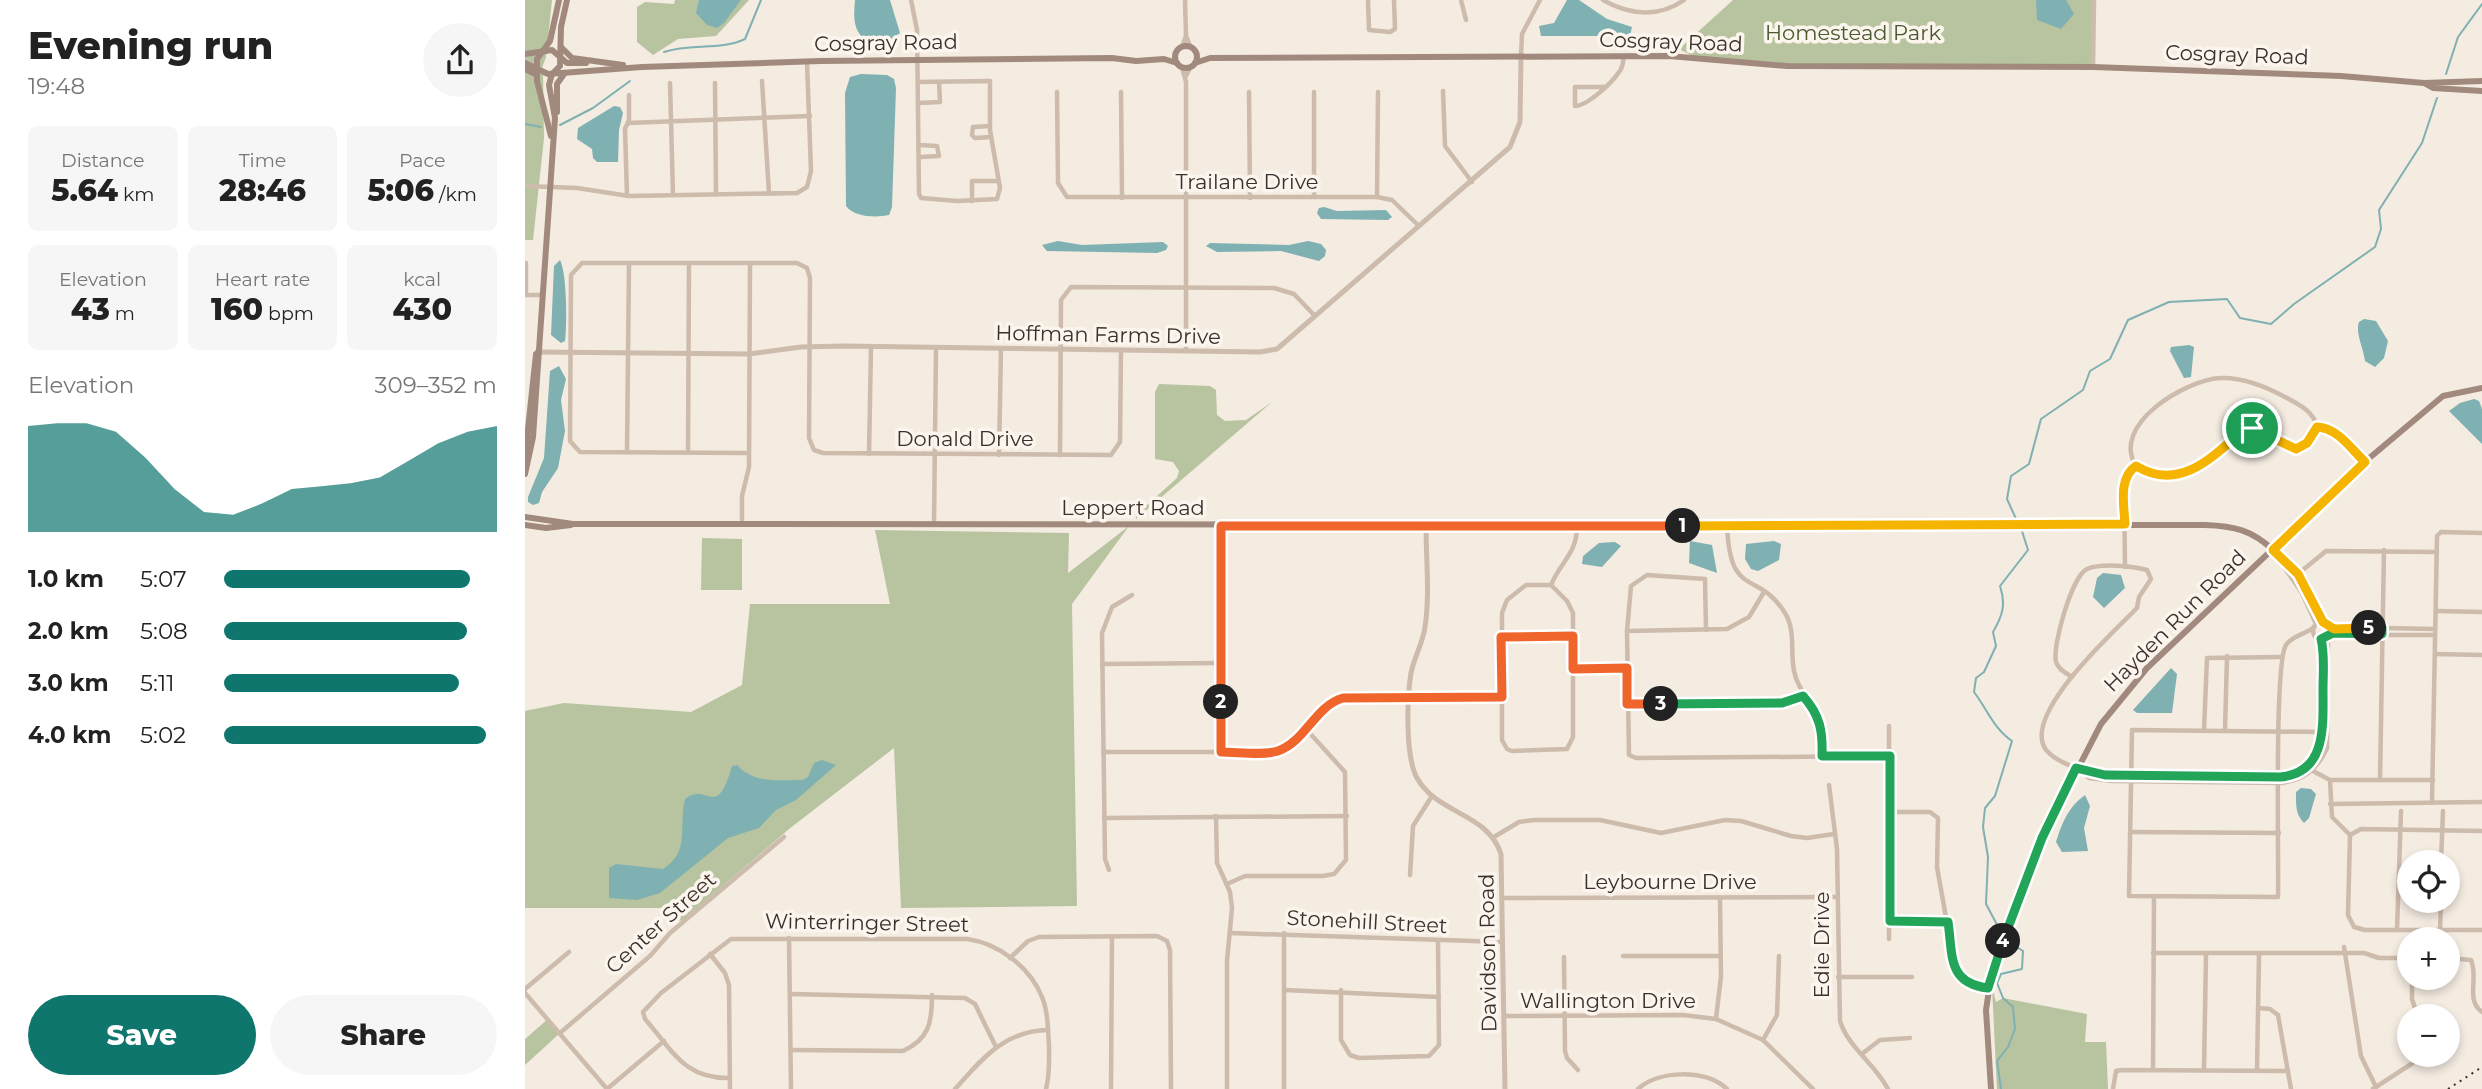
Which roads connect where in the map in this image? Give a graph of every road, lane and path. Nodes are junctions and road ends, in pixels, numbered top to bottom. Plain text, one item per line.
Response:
1 (559, 0) edge
2 (567, 0) edge
3 (911, 0) edge
4 (1185, 0) edge
5 (1368, 0) edge
6 (1394, 0) edge
7 (1461, 0) edge
8 (1540, 0) edge
9 (1603, 0) edge
10 (1684, 0) edge
11 (2094, 0) edge
12 (1611, 2) edge
13 (1466, 20) dead end
14 (1186, 36) junction
15 (560, 42) junction
16 (1179, 49) junction
17 (544, 50) junction
18 (1193, 50) junction
19 (525, 54) edge
20 (1624, 55) junction
21 (1521, 56) junction
22 (560, 58) junction
23 (1210, 58) junction
24 (917, 59) junction
25 (1131, 59) junction
26 (807, 62) junction
27 (525, 63) edge
28 (594, 63) junction
29 (1193, 64) junction
30 (1179, 65) junction
31 (642, 67) junction
32 (2093, 67) junction
33 (525, 69) edge
34 (537, 71) junction
35 (552, 74) junction
36 (564, 74) junction
37 (1185, 76) junction
38 (762, 80) dead end
39 (2482, 81) edge
40 (918, 82) junction
41 (939, 82) junction
42 (670, 83) dead end
43 (715, 83) dead end
44 (2424, 83) junction
45 (1604, 87) junction
46 (1443, 91) dead end
47 (2482, 91) edge
48 (1057, 92) dead end
49 (1121, 92) dead end
50 (1249, 92) dead end
51 (1314, 92) dead end
52 (1378, 92) dead end
53 (629, 95) dead end
54 (919, 103) junction
55 (810, 116) junction
56 (555, 118) junction
57 (764, 119) junction
58 (715, 121) junction
59 (671, 122) junction
60 (628, 123) junction
61 (991, 126) junction
62 (992, 137) junction
63 (919, 145) junction
64 (552, 148) junction
65 (919, 157) junction
66 (998, 181) junction
67 (1472, 183) junction
68 (525, 186) edge
69 (549, 187) junction
70 (769, 193) junction
71 (716, 194) junction
72 (673, 195) junction
73 (627, 196) junction
74 (1314, 197) junction
75 (1377, 197) junction
76 (1122, 198) junction
77 (1186, 198) junction
78 (1250, 198) junction
79 (972, 201) junction
80 (1420, 228) junction
81 (526, 263) edge
82 (629, 263) junction
83 (689, 263) junction
84 (750, 264) junction
85 (1186, 287) junction
86 (526, 295) edge
87 (542, 295) junction
88 (1316, 317) junction
89 (810, 347) junction
90 (871, 347) junction
91 (936, 349) junction
92 (1000, 349) junction
93 (1061, 349) junction
94 (1121, 350) junction
95 (1186, 351) junction
96 (537, 352) junction
97 (570, 354) junction
98 (628, 354) junction
99 (688, 354) junction
100 (749, 354) junction
101 (2482, 387) edge
102 (530, 403) edge
103 (2317, 427) junction
104 (627, 452) junction
105 (688, 452) junction
106 (748, 453) junction
107 (869, 454) junction
108 (935, 455) junction
109 (999, 455) junction
110 (1060, 455) junction
111 (525, 457) edge
112 (2365, 462) junction
113 (2136, 466) junction
114 (525, 474) edge
115 (525, 517) edge
116 (573, 524) junction
117 (742, 524) junction
118 (934, 524) junction
119 (2125, 524) junction
120 (525, 525) edge
121 (1221, 526) junction
122 (1426, 526) junction
123 (1577, 526) junction
124 (1727, 526) junction
125 (2482, 533) edge
126 (2273, 550) junction
127 (2384, 550) junction
128 (2437, 552) junction
129 (2125, 567) junction
130 (2298, 574) junction
131 (1551, 586) junction
132 (1764, 592) junction
133 (1132, 596) dead end
134 (2436, 611) junction
135 (2482, 612) edge
136 (2323, 622) junction
137 (2330, 627) junction
138 (1706, 630) junction
139 (2312, 630) junction
140 (1627, 631) junction
141 (2382, 631) junction
142 (2435, 632) junction
143 (1573, 636) junction
144 (2329, 636) junction
145 (1501, 637) junction
146 (2321, 639) junction
147 (2435, 654) junction
148 (2482, 655) edge
149 (2227, 656) junction
150 (2281, 657) junction
151 (1221, 663) junction
152 (1102, 664) junction
153 (1627, 668) junction
154 (1573, 669) junction
155 (2072, 677) junction
156 (1803, 696) junction
157 (1409, 697) junction
158 (1502, 697) junction
159 (1627, 704) junction
160 (1889, 726) dead end
161 (1306, 729) junction
162 (2204, 730) junction
163 (2225, 730) junction
164 (2280, 730) junction
165 (2323, 732) junction
166 (1103, 752) junction
167 (1221, 752) junction
168 (1822, 756) junction
169 (1890, 756) junction
170 (2076, 768) junction
171 (2310, 769) junction
172 (2130, 779) junction
173 (2280, 780) junction
174 (2330, 780) junction
175 (2380, 780) junction
176 (2433, 780) junction
177 (1829, 785) dead end
178 (1432, 796) junction
179 (2432, 802) junction
180 (2482, 802) edge
181 (2330, 804) junction
182 (2401, 811) dead end
183 (2443, 811) dead end
184 (1891, 812) junction
185 (1216, 816) junction
186 (1347, 816) junction
187 (1104, 818) junction
188 (2399, 830) junction
189 (2442, 831) junction
190 (2482, 831) edge
191 (2130, 832) junction
192 (2279, 833) junction
193 (1834, 834) junction
194 (2350, 835) junction
195 (784, 837) dead end
196 (1494, 837) junction
197 (2441, 850) edge
198 (1109, 870) dead end
199 (1410, 876) dead end
200 (1227, 884) junction
201 (2154, 896) junction
202 (1837, 897) junction
203 (1503, 898) junction
204 (1720, 898) junction
205 (1890, 921) junction
206 (1948, 922) junction
207 (2397, 927) edge
208 (2397, 930) edge
209 (2482, 930) edge
210 (2460, 931) edge
211 (1230, 933) junction
212 (1284, 933) junction
213 (1112, 936) junction
214 (789, 937) junction
215 (1889, 939) dead end
216 (1438, 941) junction
217 (1503, 942) junction
218 (2345, 950) junction
219 (569, 952) dead end
220 (2153, 953) junction
221 (711, 954) junction
222 (2206, 954) junction
223 (2259, 955) junction
224 (1623, 956) dead end
225 (1720, 956) junction
226 (1779, 956) dead end
227 (2397, 956) edge
228 (1564, 957) dead end
229 (1010, 958) junction
230 (2460, 959) edge
231 (1838, 977) junction
232 (1912, 977) dead end
233 (1988, 988) junction
234 (1284, 990) junction
235 (1341, 990) junction
236 (525, 991) edge
237 (790, 994) junction
238 (932, 995) junction
239 (1439, 997) junction
240 (2258, 1008) junction
241 (2482, 1012) edge
242 (1504, 1016) junction
243 (1565, 1016) junction
244 (1716, 1018) junction
245 (1048, 1030) junction
246 (560, 1034) junction
247 (1910, 1038) dead end
248 (1763, 1040) junction
249 (664, 1041) junction
250 (995, 1045) junction
251 (791, 1050) junction
252 (1863, 1053) junction
253 (2406, 1067) edge
254 (1578, 1070) dead end
255 (2153, 1070) junction
256 (2204, 1070) junction
257 (2257, 1070) junction
258 (2288, 1071) junction
259 (730, 1078) junction
260 (2374, 1088) edge
261 (607, 1089) edge
262 (730, 1089) edge
263 (791, 1089) edge
264 (955, 1089) edge
265 (1046, 1089) edge
266 (1111, 1089) edge
267 (1171, 1089) edge
268 (1227, 1089) edge
269 (1284, 1089) edge
270 (1505, 1089) edge
271 (1638, 1089) edge
272 (1727, 1089) edge
273 (1813, 1089) edge
274 (1888, 1089) edge
275 (1991, 1089) edge
276 (2113, 1089) edge
277 (2291, 1089) edge

1 - 17 main road
2 - 15 main road
3 - 24 street
4 - 14 street
5 - 6 street
7 - 13 street
8 - 21 street
9 - 12 street
10 - 12 street
11 - 32 street
14 - 16 street
14 - 18 street
15 - 22 main road
15 - 28 main road, Cosgray Road
16 - 18 main road, Cosgray Road
16 - 25 main road, Cosgray Road
16 - 30 main road
17 - 19 main road
17 - 22 main road, Cosgray Road
17 - 34 main road
18 - 23 main road, Cosgray Road
18 - 29 main road
20 - 21 main road, Cosgray Road
20 - 32 main road, Cosgray Road
20 - 45 street
21 - 23 main road, Cosgray Road
21 - 67 street, Hoffman Farms Drive
22 - 28 main road, Cosgray Road
22 - 35 main road
23 - 29 main road, Cosgray Road
24 - 25 main road, Cosgray Road
24 - 26 main road, Cosgray Road
24 - 40 street
25 - 30 main road, Cosgray Road
26 - 31 main road, Cosgray Road
26 - 55 street
27 - 34 main road, Cosgray Road
28 - 31 main road, Cosgray Road
29 - 30 main road, Cosgray Road
29 - 37 street
30 - 37 street
31 - 36 main road, Cosgray Road
32 - 44 main road, Cosgray Road
33 - 34 main road, Cosgray Road
34 - 35 main road, Cosgray Road
34 - 64 main road
35 - 36 main road, Cosgray Road
35 - 56 main road
36 - 56 main road
37 - 77 street
38 - 57 street
39 - 44 main road, Cosgray Road
40 - 41 street
40 - 54 street
41 - 54 street
41 - 61 street
42 - 59 street
43 - 58 street
44 - 47 main road, Cosgray Road
45 - 45 street
46 - 67 street
48 - 76 street, Trailane Drive
49 - 76 street
50 - 78 street
51 - 74 street
52 - 75 street
53 - 60 street
54 - 63 street
55 - 57 street
55 - 70 street
56 - 64 main road
57 - 58 street
57 - 70 street
58 - 59 street
58 - 71 street
59 - 60 street
59 - 72 street
60 - 73 street
61 - 62 street
61 - 62 street
62 - 66 street
63 - 65 street
63 - 65 street
64 - 69 main road
65 - 79 street
66 - 79 street
66 - 79 street
67 - 80 street, Hoffman Farms Drive
68 - 69 street
69 - 73 street
69 - 87 main road
70 - 71 street
71 - 72 street
72 - 73 street
74 - 75 street, Trailane Drive
74 - 78 street, Trailane Drive
75 - 80 street
76 - 77 street, Trailane Drive
77 - 78 street, Trailane Drive
77 - 85 street
80 - 88 street, Hoffman Farms Drive
81 - 86 street
82 - 83 street
82 - 97 street
82 - 98 street
83 - 84 street
83 - 99 street
84 - 89 street
84 - 100 street
85 - 88 street
85 - 93 street
85 - 95 street
86 - 87 street
87 - 96 main road
88 - 95 street, Hoffman Farms Drive
89 - 90 street, Hoffman Farms Drive
89 - 100 street, Hoffman Farms Drive
89 - 107 street, Donald Drive
90 - 91 street, Hoffman Farms Drive
90 - 107 street
91 - 92 street, Hoffman Farms Drive
91 - 108 street
92 - 93 street, Hoffman Farms Drive
92 - 109 street
93 - 94 street, Hoffman Farms Drive
93 - 110 street
94 - 95 street, Hoffman Farms Drive
94 - 110 street, Donald Drive
96 - 97 street, Hoffman Farms Drive
96 - 102 main road
97 - 98 street, Hoffman Farms Drive
97 - 104 street
98 - 99 street, Hoffman Farms Drive
98 - 104 street
99 - 100 street, Hoffman Farms Drive
99 - 105 street
100 - 106 street
101 - 112 main road, Hayden Run Road
102 - 111 main road
102 - 114 main road
103 - 112 street
103 - 113 street
103 - 113 street
104 - 105 street
105 - 106 street
106 - 117 street
107 - 108 street, Donald Drive
108 - 109 street, Donald Drive
108 - 118 street
109 - 110 street, Donald Drive
112 - 126 main road, Hayden Run Road
113 - 119 street
115 - 116 main road, Leppert Road
116 - 117 main road, Leppert Road
116 - 120 main road, Leppert Road
117 - 118 main road, Leppert Road
118 - 121 main road, Leppert Road
119 - 124 main road, Leppert Road
119 - 126 main road, Leppert Road
119 - 129 street
121 - 122 main road, Leppert Road
121 - 151 street
122 - 123 main road, Leppert Road
122 - 157 street
123 - 124 main road, Leppert Road
123 - 131 street
124 - 132 street
125 - 128 street
126 - 130 street
126 - 139 street
126 - 170 main road, Hayden Run Road
127 - 128 street
127 - 130 street
127 - 141 street
128 - 134 street
129 - 155 street
129 - 155 street
130 - 136 street
131 - 143 street
131 - 145 street
132 - 138 street
132 - 156 street
133 - 152 street
134 - 135 street
134 - 142 street
136 - 137 street
136 - 139 street
137 - 141 street
137 - 144 street
138 - 140 street
138 - 140 street
139 - 146 street
139 - 150 street
140 - 153 street
141 - 142 street
141 - 144 street
141 - 175 street
142 - 147 street
143 - 145 street
143 - 154 street
144 - 146 street
144 - 171 street
145 - 158 street
146 - 165 street
147 - 148 street
147 - 176 street
149 - 150 street
149 - 162 street
149 - 163 street
150 - 164 street
151 - 152 street
151 - 167 street
152 - 166 street
153 - 154 street
153 - 159 street
154 - 158 street
155 - 170 street
156 - 159 street
156 - 168 street
157 - 158 street
157 - 161 street
157 - 178 street
159 - 168 street
160 - 169 street
161 - 167 street
161 - 186 street
162 - 163 street
162 - 172 street
163 - 164 street
164 - 165 street
164 - 173 street
165 - 171 street
166 - 167 street
166 - 187 street
168 - 169 street
169 - 184 street
170 - 172 street
170 - 233 main road, Hayden Run Road
171 - 173 street
171 - 174 street
172 - 173 street
172 - 191 street
173 - 192 street
174 - 175 street
174 - 181 street
175 - 176 street
176 - 179 street
177 - 193 street, Edie Drive
178 - 196 street
178 - 199 street
179 - 180 street
179 - 181 street
181 - 194 street
182 - 188 street
183 - 189 street
184 - 205 street
184 - 206 street
185 - 186 street
185 - 187 street
185 - 200 street
186 - 200 street
187 - 198 street
188 - 189 street
188 - 194 street
188 - 207 street
189 - 190 street
189 - 197 street
191 - 192 street
191 - 201 street
192 - 201 street
193 - 196 street
193 - 202 street, Edie Drive
194 - 208 street
195 - 246 street, Center Street
196 - 203 street, Davidson Road
200 - 211 street
201 - 220 street
202 - 204 street, Leybourne Drive
202 - 231 street, Edie Drive
203 - 204 street, Leybourne Drive
203 - 217 street, Davidson Road
204 - 225 street
205 - 206 street
205 - 215 street
206 - 233 street
209 - 210 street
211 - 212 street, Stonehill Street
211 - 268 street
212 - 216 street, Stonehill Street
212 - 234 street
213 - 229 street
213 - 266 street
213 - 267 street
214 - 221 street, Winterringer Street
214 - 229 street, Winterringer Street
214 - 237 street
216 - 217 street, Stonehill Street
216 - 239 street
217 - 242 street, Davidson Road
218 - 223 street
218 - 227 street
218 - 260 street
219 - 236 street
220 - 222 street
220 - 255 street
221 - 249 street, Winterringer Street
221 - 259 street
222 - 223 street
222 - 256 street
223 - 240 street
224 - 225 street
225 - 244 street
226 - 248 street
228 - 243 street
229 - 245 street, Winterringer Street
230 - 241 street
231 - 232 street
231 - 252 street, Edie Drive
233 - 275 main road, Hayden Run Road
234 - 235 street
234 - 269 street
235 - 239 street
235 - 239 street
236 - 246 street
237 - 238 street
237 - 251 street
238 - 250 street
238 - 251 street
240 - 257 street
240 - 258 street
242 - 243 street, Wallington Drive
242 - 270 street, Davidson Road
243 - 244 street, Wallington Drive
243 - 254 street
244 - 248 street, Wallington Drive
245 - 250 street
245 - 265 street, Winterringer Street
246 - 261 street
247 - 252 street
248 - 273 street, Wallington Drive
249 - 259 street
249 - 261 street
250 - 264 street
251 - 263 street
252 - 274 street, Edie Drive
253 - 260 street
255 - 256 street
255 - 276 street
256 - 257 street
257 - 258 street
258 - 277 street
259 - 262 street
271 - 272 street

